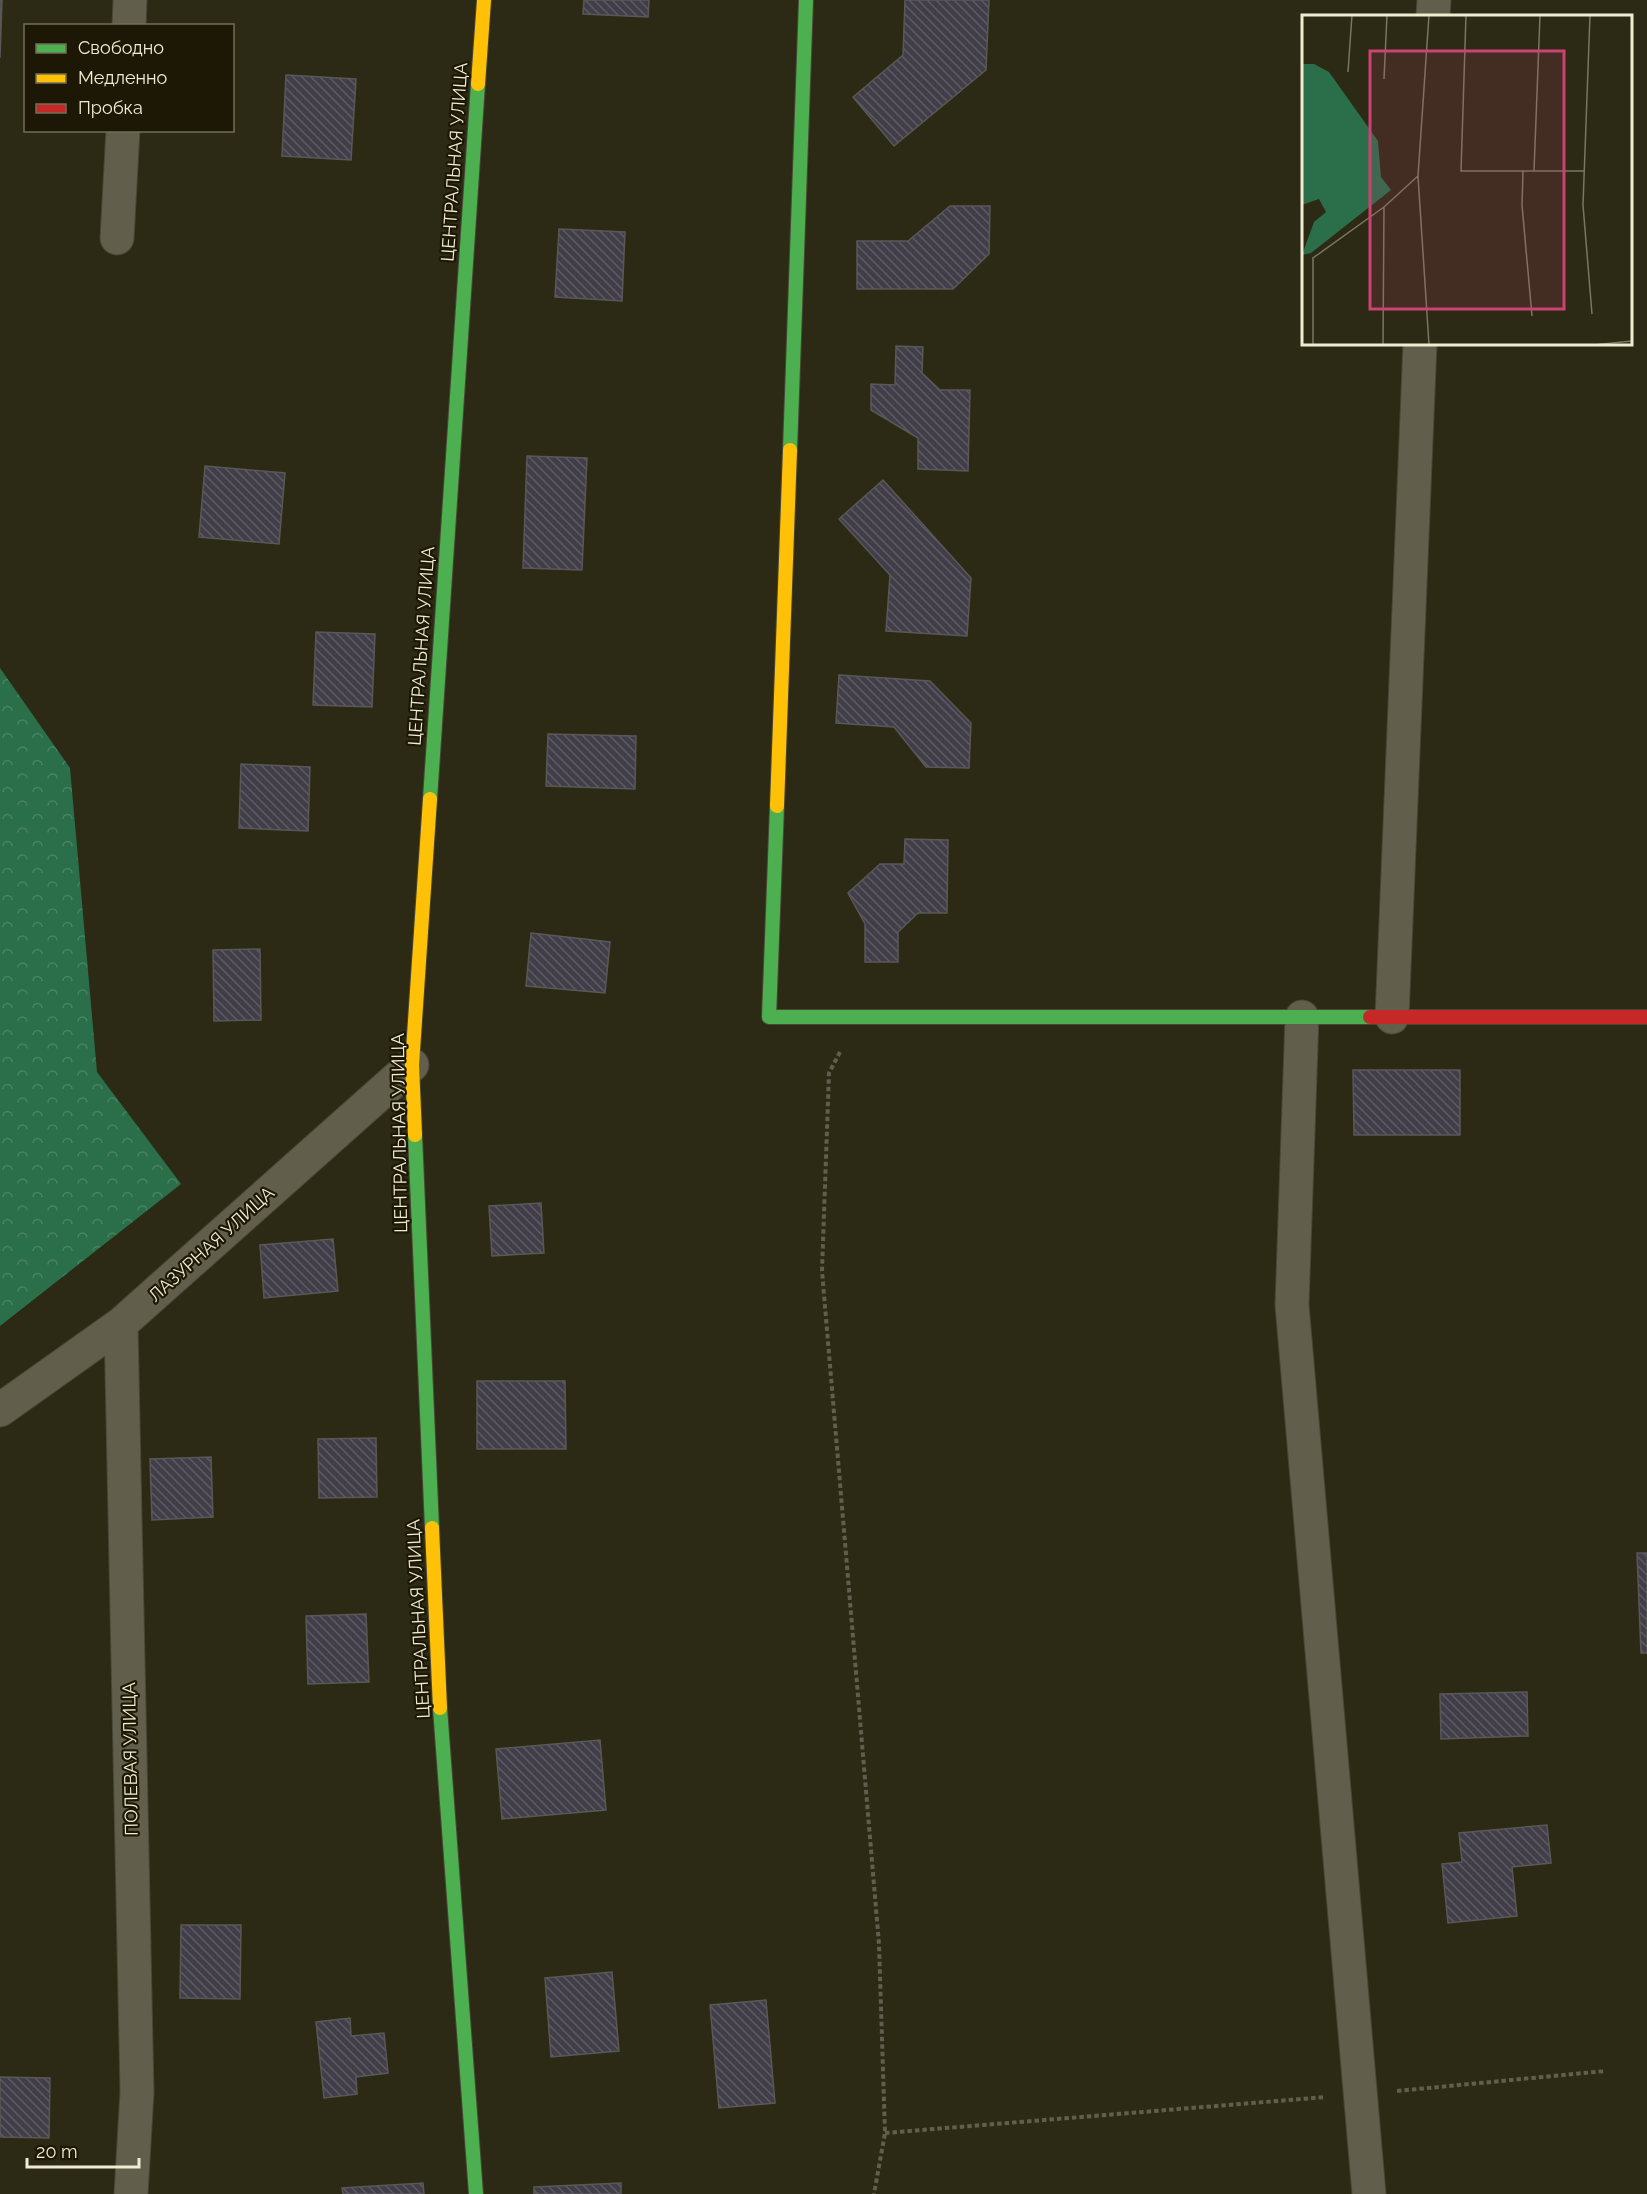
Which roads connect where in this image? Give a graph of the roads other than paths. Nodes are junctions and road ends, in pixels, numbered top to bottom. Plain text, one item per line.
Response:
1 (130, 0) edge
2 (484, 0) edge
3 (806, 0) edge
4 (1434, 0) edge
5 (1433, 15) edge
6 (129, 24) edge
7 (123, 132) edge
8 (117, 238) dead end
9 (1420, 345) edge
10 (1302, 1017) junction
11 (1392, 1017) junction
12 (1647, 1017) edge
13 (411, 1065) junction
14 (120, 1324) junction
15 (0, 1410) edge
16 (131, 2194) edge
17 (476, 2194) edge
18 (1369, 2194) edge

1 - 6 street
2 - 13 street, ЦЕНТРАЛЬНАЯ УЛИЦА
3 - 10 street
4 - 5 street
7 - 8 street
9 - 11 street
10 - 11 street
10 - 18 street
11 - 12 street
13 - 14 street, ЛАЗУРНАЯ УЛИЦА
13 - 17 street, ЦЕНТРАЛЬНАЯ УЛИЦА
14 - 15 street, ЛАЗУРНАЯ УЛИЦА
14 - 16 street, ПОЛЕВАЯ УЛИЦА

